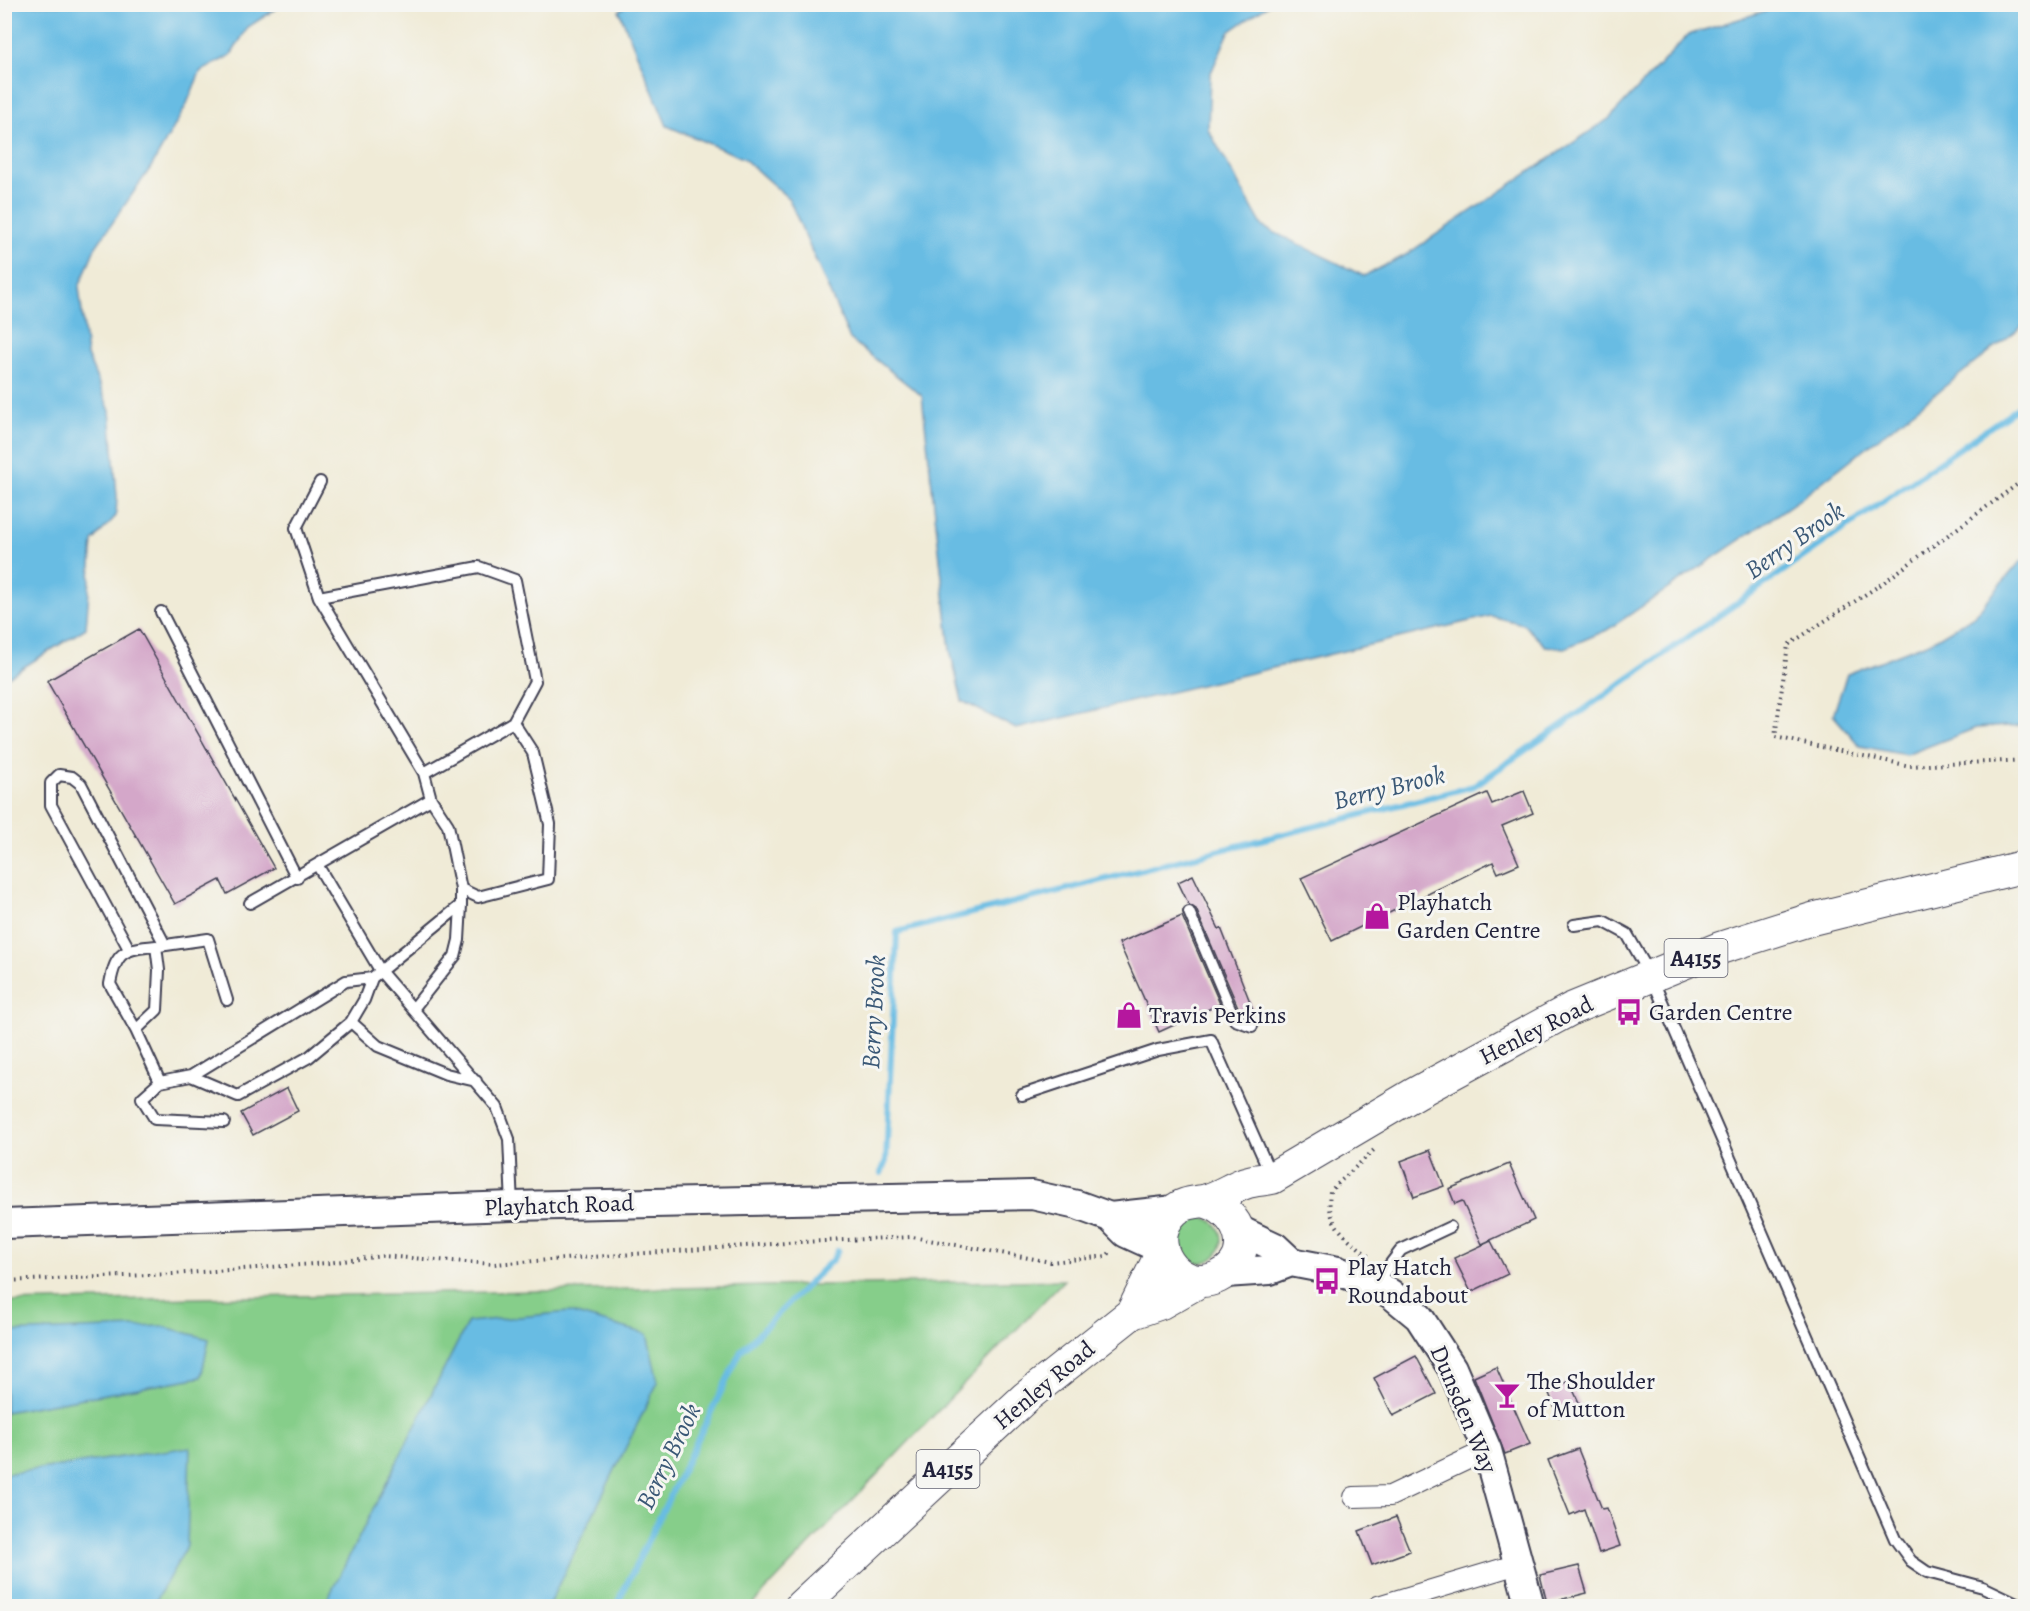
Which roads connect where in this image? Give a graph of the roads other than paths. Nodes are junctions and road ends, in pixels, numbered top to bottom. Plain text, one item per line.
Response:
1 (320, 482) dead end
2 (319, 597) junction
3 (161, 612) dead end
4 (513, 722) junction
5 (424, 773) junction
6 (431, 798) junction
7 (318, 866) junction
8 (2025, 866) edge
9 (297, 878) junction
10 (461, 889) junction
11 (250, 903) dead end
12 (461, 905) junction
13 (1189, 912) dead end
14 (1574, 925) dead end
15 (160, 946) junction
16 (129, 948) junction
17 (377, 975) junction
18 (1651, 976) junction
19 (227, 1000) dead end
20 (413, 1009) junction
21 (351, 1022) junction
22 (1252, 1026) dead end
23 (136, 1030) junction
24 (191, 1076) junction
25 (477, 1081) junction
26 (160, 1082) junction
27 (1022, 1095) dead end
28 (224, 1122) dead end
29 (1272, 1178) junction
30 (1189, 1205) junction
31 (512, 1206) junction
32 (4, 1224) edge
33 (1118, 1225) junction
34 (1450, 1227) dead end
35 (1239, 1229) junction
36 (1161, 1250) junction
37 (1292, 1262) junction
38 (1213, 1277) junction
39 (1379, 1278) junction
40 (1132, 1313) junction
41 (1486, 1450) junction
42 (1354, 1497) dead end
43 (1518, 1564) junction
44 (801, 1606) edge
45 (1378, 1606) edge
46 (1530, 1606) edge
47 (2023, 1606) edge

1 - 2 lane
2 - 4 lane
2 - 5 lane
3 - 9 lane
4 - 5 lane
4 - 10 lane
5 - 6 lane
6 - 7 lane
6 - 10 lane
7 - 9 lane
7 - 17 lane
8 - 18 main road, Henley Road / A4155
9 - 11 lane
10 - 12 lane
12 - 17 lane
12 - 20 lane
13 - 22 lane
14 - 18 lane
15 - 16 lane
15 - 16 lane
15 - 19 lane
15 - 23 lane
16 - 23 lane
17 - 20 lane
17 - 21 lane
17 - 24 lane
18 - 29 main road, Henley Road / A4155
18 - 47 lane
20 - 25 lane
21 - 24 lane
21 - 25 lane
23 - 26 lane
24 - 26 lane
25 - 31 lane
26 - 28 lane
27 - 29 lane
29 - 30 main road, Henley Road / A4155
29 - 35 main road, Henley Road / A4155
30 - 33 main road, Playhatch Road
30 - 35 main road
30 - 36 main road
31 - 32 main road, Playhatch Road
31 - 33 main road, Playhatch Road
33 - 36 main road, Playhatch Road
34 - 39 lane
35 - 37 main road, Dunsden Way
35 - 38 main road
36 - 38 main road
36 - 40 main road, Henley Road / A4155
37 - 38 main road, Dunsden Way
37 - 39 main road, Dunsden Way
38 - 40 main road, Henley Road / A4155
39 - 41 main road, Dunsden Way
40 - 44 main road, Henley Road / A4155
41 - 42 street
41 - 43 main road, Dunsden Way
43 - 45 street
43 - 46 main road, Dunsden Way

